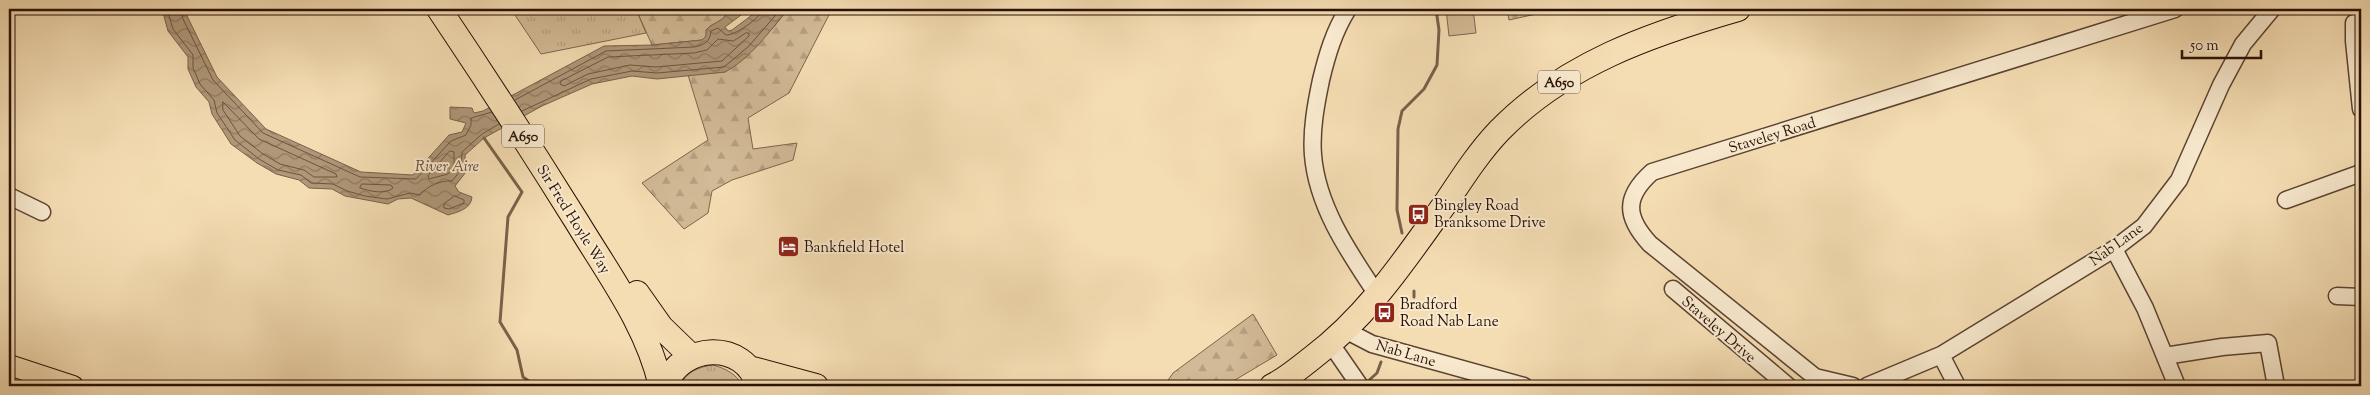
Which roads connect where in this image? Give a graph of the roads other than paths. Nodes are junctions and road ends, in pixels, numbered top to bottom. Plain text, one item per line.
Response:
1 (439, 9) edge
2 (456, 9) edge
3 (1348, 9) edge
4 (1738, 9) edge
5 (2175, 9) edge
6 (2272, 9) edge
7 (2361, 22) edge
8 (2361, 109) edge
9 (2361, 173) edge
10 (9, 196) edge
11 (2286, 200) dead end
12 (42, 212) dead end
13 (2114, 249) junction
14 (609, 262) junction
15 (1673, 290) dead end
16 (1378, 296) junction
17 (2337, 296) dead end
18 (2361, 297) edge
19 (1339, 337) junction
20 (691, 356) junction
21 (1940, 356) junction
22 (2165, 356) junction
23 (9, 364) edge
24 (754, 377) edge
25 (1816, 382) edge
26 (73, 386) edge
27 (663, 386) edge
28 (816, 386) edge
29 (1272, 386) edge
30 (1360, 386) edge
31 (1524, 386) edge
32 (1788, 386) edge
33 (1853, 386) edge
34 (1867, 386) edge
35 (1958, 386) edge
36 (2177, 386) edge
37 (2276, 386) edge

1 - 14 highway, Sir Fred Hoyle Way / A650
2 - 14 highway, Sir Fred Hoyle Way / A650
3 - 16 street
4 - 16 highway, A650
5 - 25 street, Staveley Road
6 - 13 street, Nab Lane
7 - 8 street
9 - 11 street
10 - 12 street
13 - 21 street, Nab Lane
13 - 22 street
14 - 20 highway, Sir Fred Hoyle Way / A650
14 - 27 highway, Sir Fred Hoyle Way / A650
15 - 32 street, Staveley Drive
16 - 19 highway, A650
17 - 18 street
19 - 29 highway, A650
19 - 30 street
19 - 31 street, Nab Lane
20 - 24 highway
20 - 27 highway, A650
21 - 34 street, Nab Lane
21 - 35 street
22 - 36 street
22 - 37 street
23 - 26 main road
24 - 28 highway
25 - 33 street, Staveley Road

